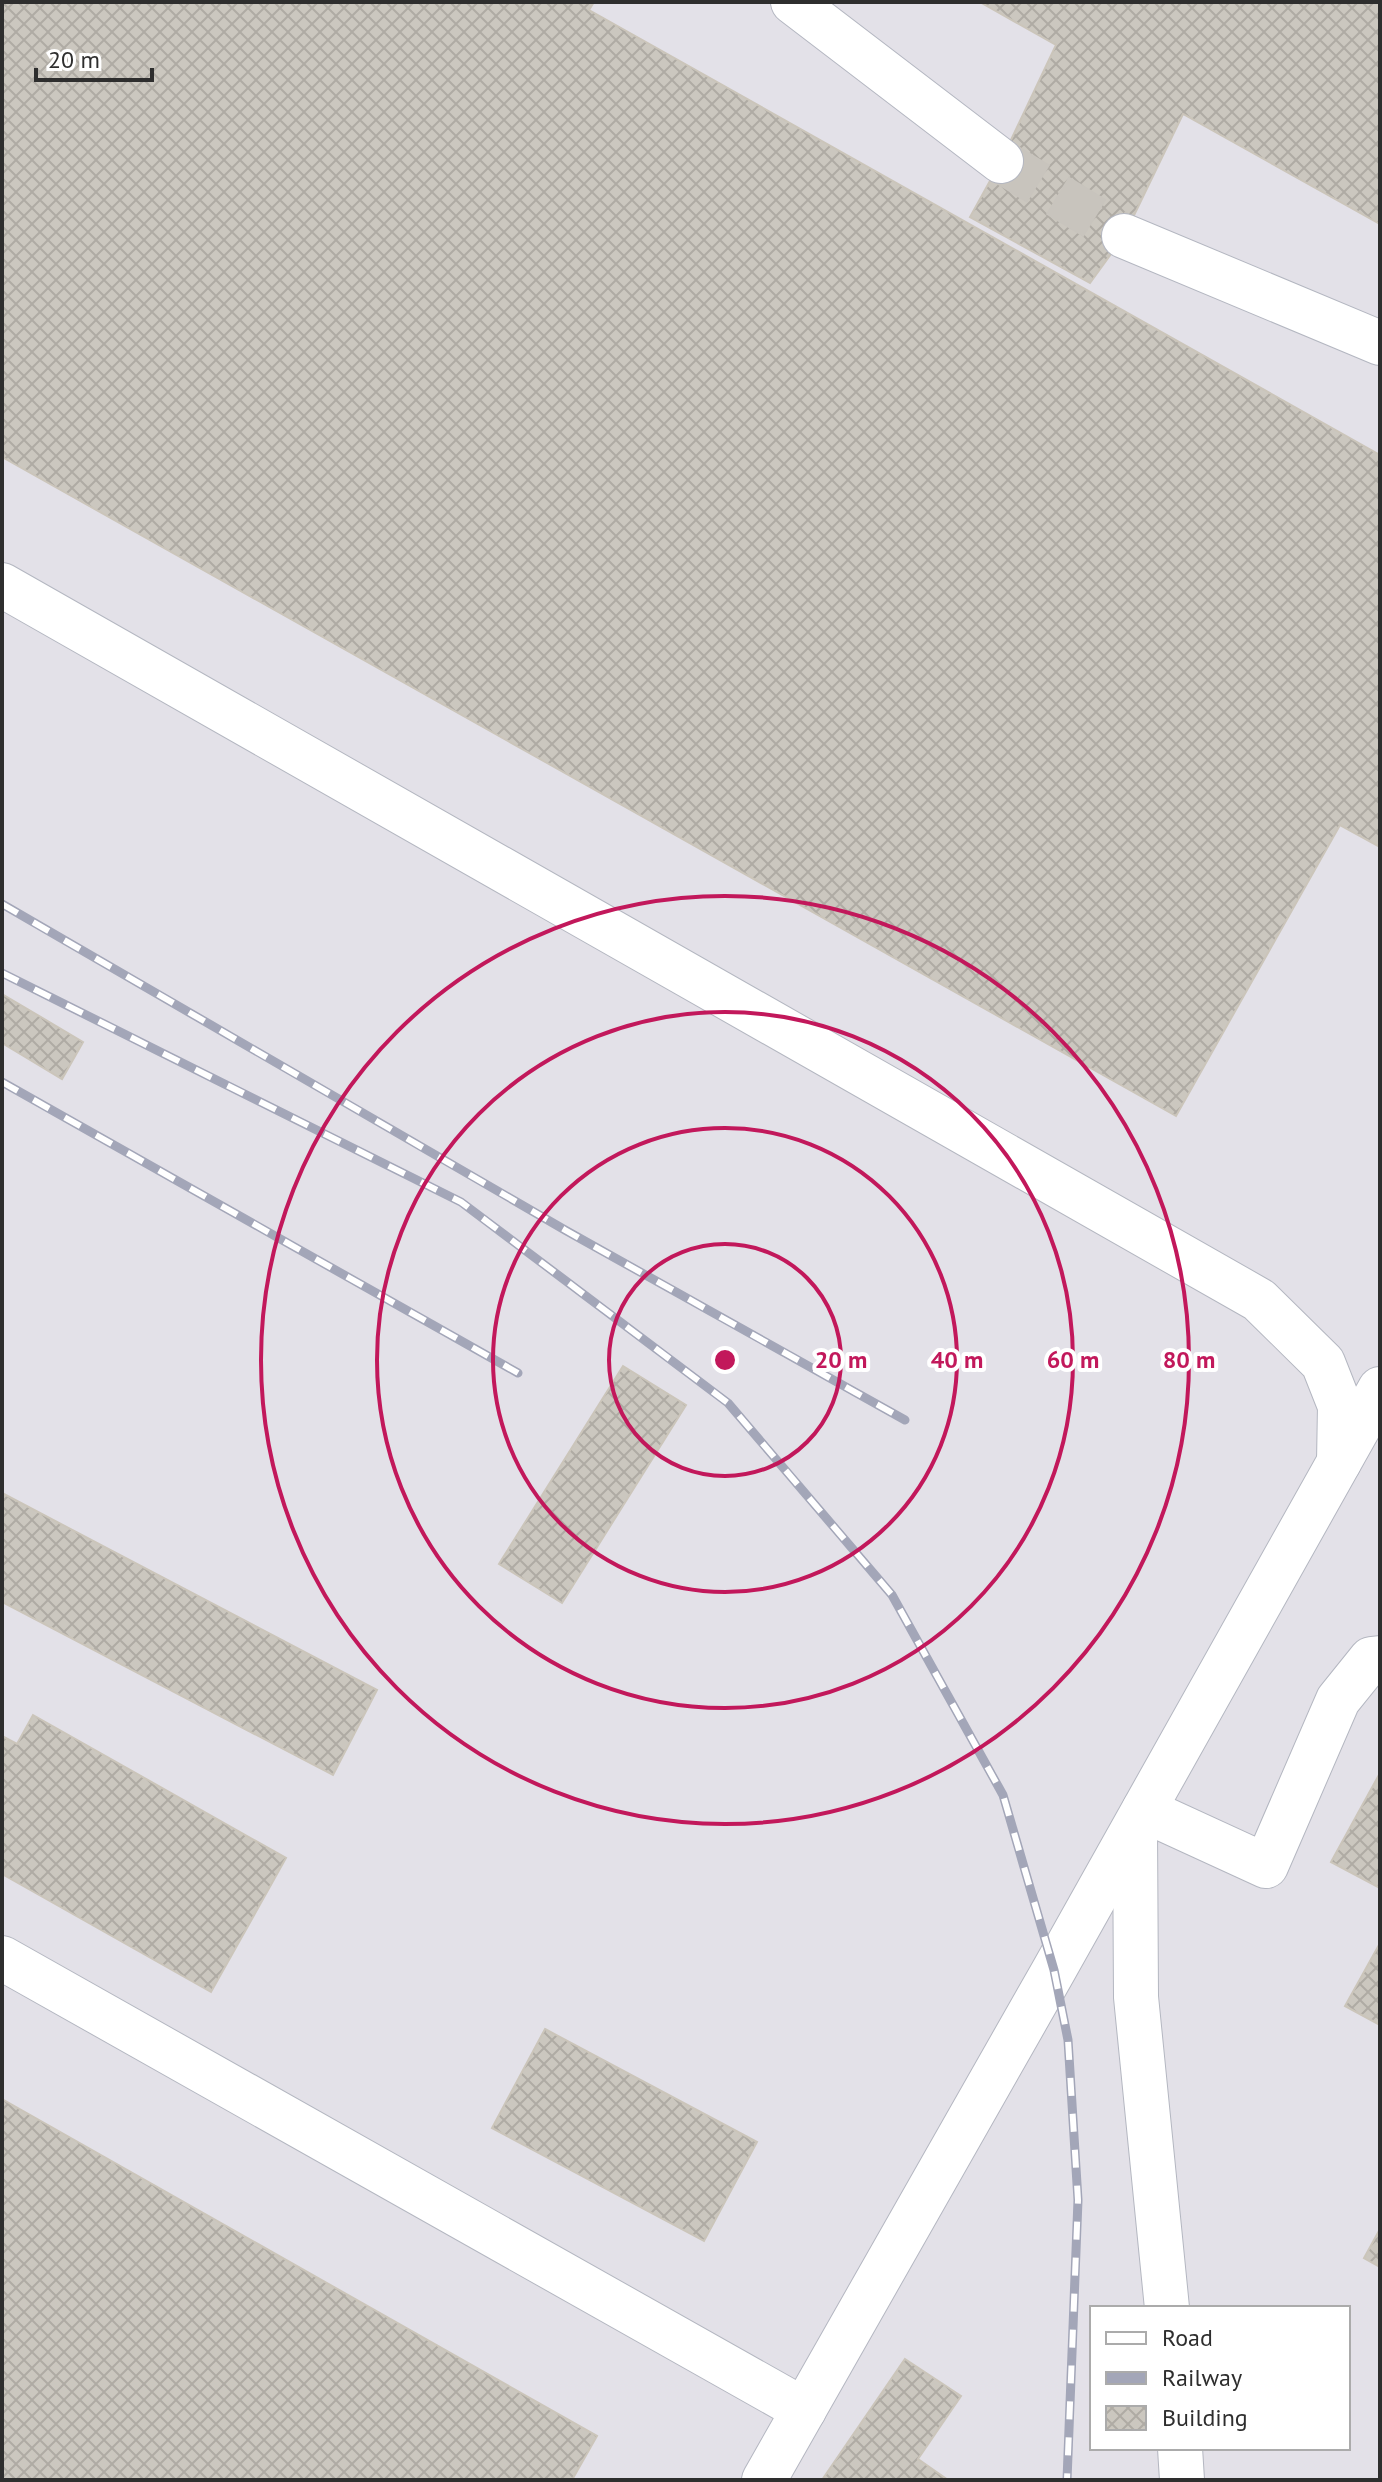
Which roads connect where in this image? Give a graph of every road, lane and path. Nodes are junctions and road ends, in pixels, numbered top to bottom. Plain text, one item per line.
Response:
1 (793, 2) edge
2 (1001, 161) tunnel mouth
3 (1124, 236) tunnel mouth
4 (1380, 343) edge
5 (2, 585) edge
6 (1380, 1389) edge
7 (1339, 1462) junction
8 (1380, 1658) edge
9 (1140, 1818) junction
10 (2, 1958) edge
11 (1167, 2306) edge
12 (804, 2410) junction
13 (1180, 2450) edge
14 (764, 2480) edge
15 (1182, 2480) edge

1 - 2 lane
3 - 4 lane
5 - 7 lane
6 - 7 lane
7 - 9 lane
8 - 9 lane
9 - 11 lane
9 - 12 lane
10 - 12 lane
12 - 14 lane
13 - 15 lane

